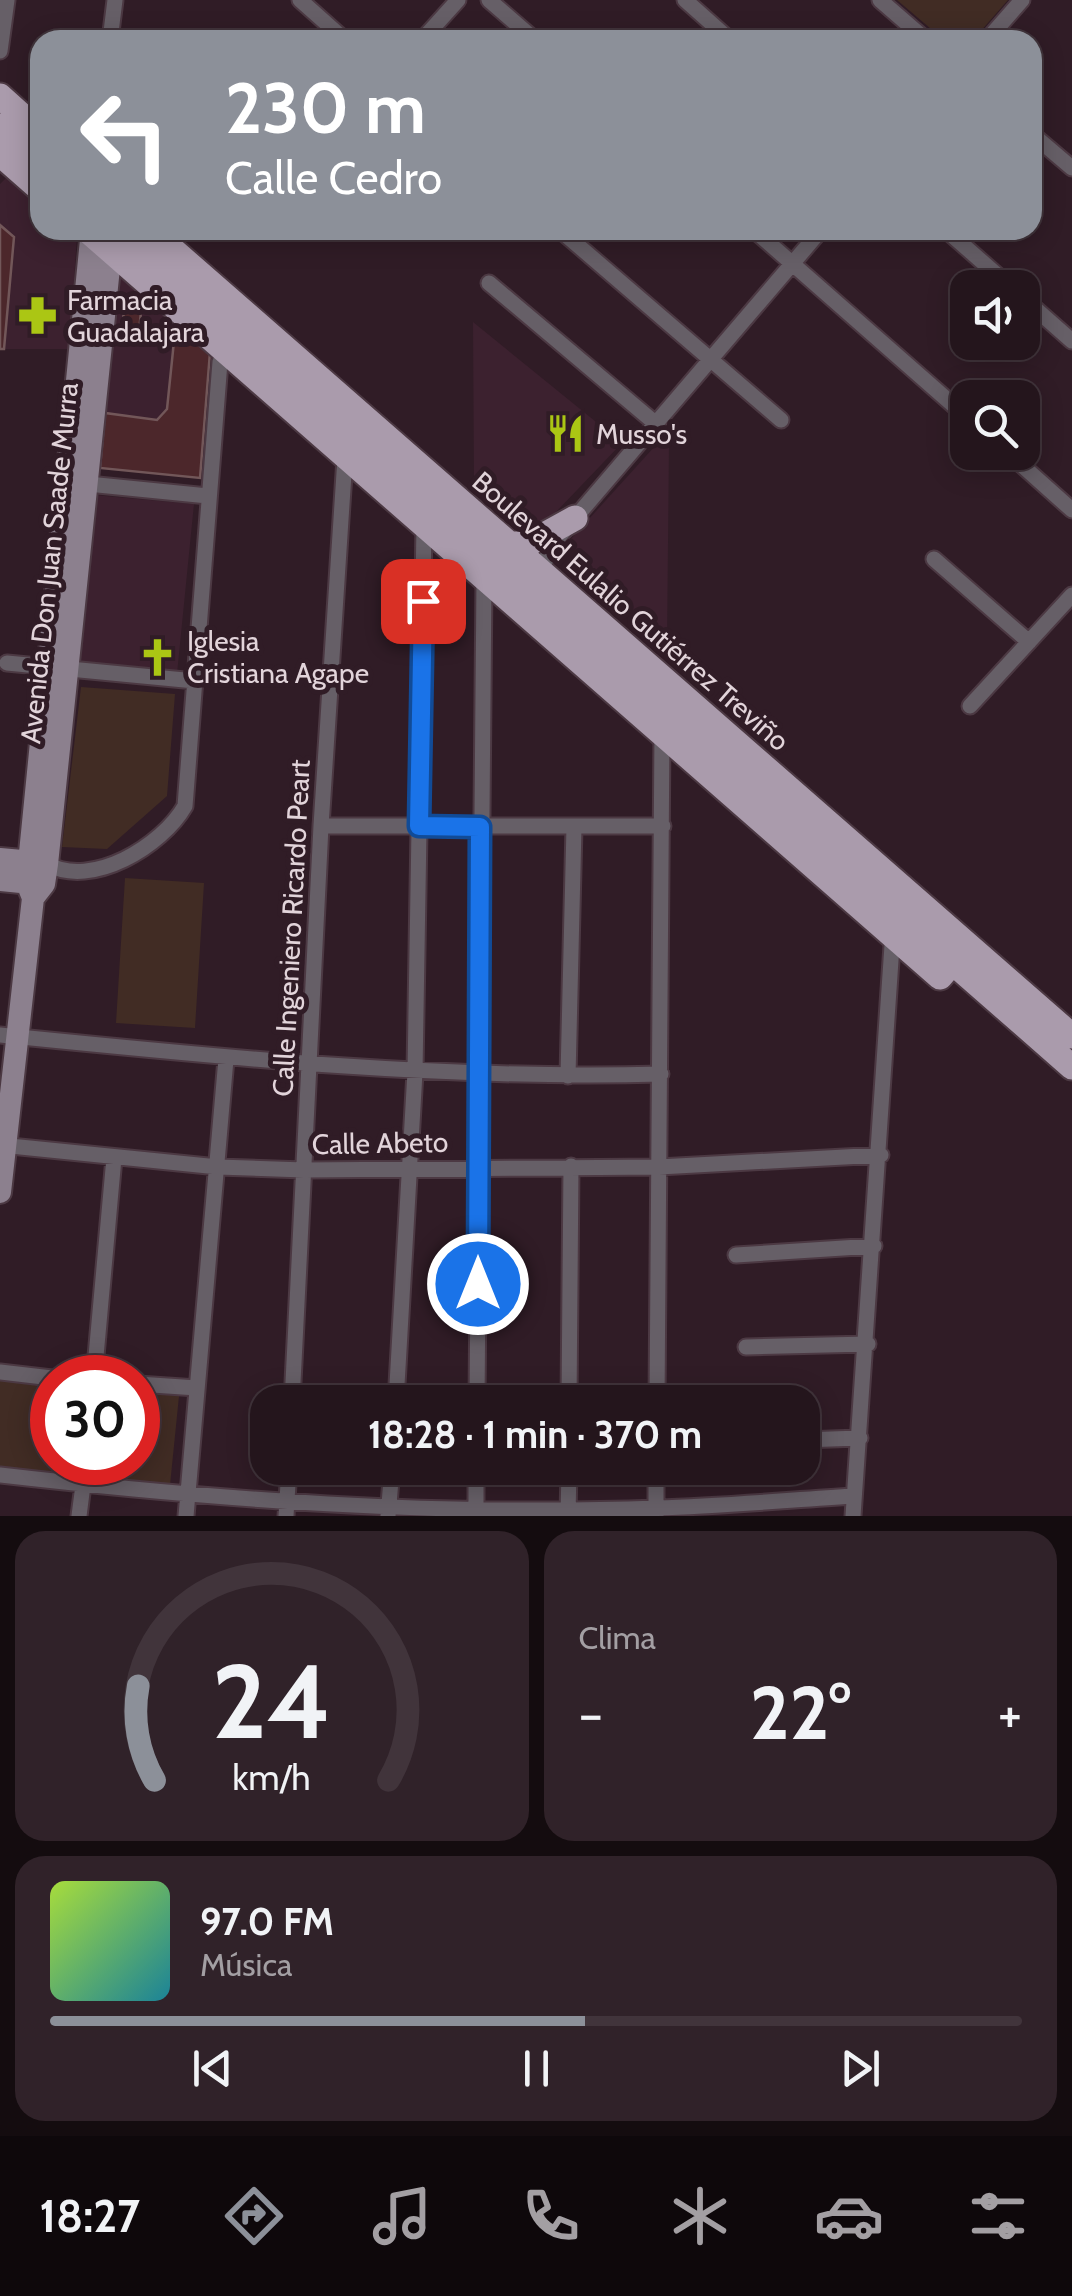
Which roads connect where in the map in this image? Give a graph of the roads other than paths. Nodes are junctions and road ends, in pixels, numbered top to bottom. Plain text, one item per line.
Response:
1 (7, 0) edge
2 (115, 0) edge
3 (300, 0) edge
4 (458, 0) edge
5 (489, 0) edge
6 (685, 0) edge
7 (880, 0) edge
8 (1022, 0) edge
9 (111, 30) edge
10 (334, 30) edge
11 (431, 30) edge
12 (524, 30) edge
13 (719, 30) edge
14 (914, 30) edge
15 (996, 30) edge
16 (0, 51) edge
17 (0, 96) edge
18 (30, 123) edge
19 (0, 126) edge
20 (1042, 142) edge
21 (30, 152) edge
22 (0, 154) edge
23 (1072, 168) edge
24 (30, 180) edge
25 (101, 240) edge
26 (109, 240) edge
27 (160, 240) edge
28 (571, 240) edge
29 (766, 240) edge
30 (812, 240) edge
31 (957, 240) edge
32 (792, 263) junction
33 (992, 270) edge
34 (489, 283) dead end
35 (1040, 312) edge
36 (1072, 340) edge
37 (229, 343) junction
38 (708, 360) junction
39 (950, 402) edge
40 (781, 420) dead end
41 (655, 423) junction
42 (346, 458) junction
43 (1027, 470) edge
44 (77, 483) junction
45 (208, 496) junction
46 (1072, 510) edge
47 (575, 518) junction
48 (424, 526) junction
49 (494, 558) junction
50 (934, 558) dead end
51 (540, 570) junction
52 (1072, 595) edge
53 (562, 618) junction
54 (1029, 642) junction
55 (7, 663) dead end
56 (60, 669) junction
57 (195, 681) junction
58 (970, 706) dead end
59 (662, 707) junction
60 (662, 734) junction
61 (321, 826) junction
62 (419, 826) junction
63 (663, 826) junction
64 (480, 827) junction
65 (574, 827) junction
66 (0, 860) edge
67 (40, 877) junction
68 (0, 880) edge
69 (894, 923) junction
70 (8, 1036) edge
71 (1072, 1036) edge
72 (226, 1059) junction
73 (308, 1064) junction
74 (1072, 1067) edge
75 (415, 1072) junction
76 (661, 1074) junction
77 (479, 1075) junction
78 (568, 1076) junction
79 (2, 1146) edge
80 (881, 1155) junction
81 (114, 1158) junction
82 (478, 1166) junction
83 (571, 1166) junction
84 (659, 1166) junction
85 (218, 1167) junction
86 (410, 1168) junction
87 (304, 1170) junction
88 (0, 1192) edge
89 (874, 1246) junction
90 (736, 1254) dead end
91 (868, 1344) junction
92 (746, 1346) dead end
93 (96, 1355) edge
94 (0, 1372) edge
95 (30, 1375) edge
96 (160, 1385) edge
97 (293, 1385) edge
98 (397, 1385) edge
99 (477, 1385) edge
100 (569, 1385) edge
101 (657, 1385) edge
102 (197, 1388) junction
103 (860, 1438) junction
104 (820, 1439) edge
105 (0, 1475) edge
106 (30, 1478) edge
107 (83, 1485) edge
108 (93, 1485) edge
109 (391, 1485) edge
110 (476, 1485) edge
111 (569, 1485) edge
112 (656, 1485) edge
113 (188, 1495) junction
114 (854, 1496) junction
115 (286, 1509) edge
116 (389, 1510) edge
117 (476, 1512) edge
118 (568, 1512) edge
119 (656, 1512) edge
120 (80, 1516) edge
121 (186, 1516) edge
122 (853, 1516) edge

1 - 16 street
2 - 9 street
3 - 10 street
4 - 11 street
5 - 12 street
6 - 13 street
7 - 14 street
8 - 15 street
17 - 18 main road
19 - 21 main road
20 - 23 street
22 - 24 main road
25 - 44 street, Avenida Don Juan Saade Murra
26 - 37 main road, Boulevard Eulalio Gutiérrez Treviño
27 - 49 main road, Boulevard Eulalio Gutiérrez Treviño
28 - 38 street
29 - 32 street
30 - 32 street
31 - 33 street
32 - 38 street
32 - 39 street
34 - 41 street
35 - 36 street
37 - 42 main road, Boulevard Eulalio Gutiérrez Treviño
37 - 45 street
37 - 49 main road, Boulevard Eulalio Gutiérrez Treviño
38 - 40 street
38 - 41 street
41 - 47 street
42 - 48 main road, Boulevard Eulalio Gutiérrez Treviño
42 - 61 street, Calle Ingeniero Ricardo Peart
43 - 46 street
44 - 45 street
44 - 56 street, Avenida Don Juan Saade Murra
45 - 57 street
47 - 49 main road
47 - 51 street
48 - 49 main road, Boulevard Eulalio Gutiérrez Treviño
48 - 62 street
49 - 51 main road, Boulevard Eulalio Gutiérrez Treviño
49 - 53 main road, Boulevard Eulalio Gutiérrez Treviño
49 - 60 main road, Boulevard Eulalio Gutiérrez Treviño
49 - 64 street
50 - 54 street
51 - 53 main road
51 - 71 main road, Boulevard Eulalio Gutiérrez Treviño
52 - 54 street
53 - 59 main road, Boulevard Eulalio Gutiérrez Treviño
54 - 58 street
55 - 56 street
56 - 57 street
56 - 67 street, Avenida Don Juan Saade Murra
57 - 67 street
59 - 60 street
59 - 69 main road, Boulevard Eulalio Gutiérrez Treviño
60 - 63 street
60 - 69 main road, Boulevard Eulalio Gutiérrez Treviño
61 - 62 street
61 - 73 street, Calle Ingeniero Ricardo Peart
62 - 64 street
62 - 75 street
63 - 65 street
63 - 76 street
64 - 65 street
64 - 77 street
65 - 78 street
66 - 67 street
67 - 68 street
67 - 70 street, Avenida Don Juan Saade Murra
69 - 74 main road, Boulevard Eulalio Gutiérrez Treviño
69 - 80 street
70 - 72 street
70 - 79 street, Avenida Don Juan Saade Murra
72 - 73 street
72 - 85 street
73 - 75 street
73 - 87 street, Calle Ingeniero Ricardo Peart
75 - 77 street
75 - 86 street
76 - 78 street
76 - 84 street
77 - 78 street
77 - 82 street
79 - 81 street, Calle Abeto
79 - 88 street, Avenida Don Juan Saade Murra
80 - 84 street, Calle Abeto
80 - 89 street
81 - 85 street, Calle Abeto
81 - 93 street
82 - 83 street, Calle Abeto
82 - 86 street, Calle Abeto
82 - 99 street
83 - 84 street, Calle Abeto
83 - 100 street
84 - 101 street
85 - 87 street, Calle Abeto
85 - 102 street
86 - 87 street, Calle Abeto
86 - 98 street
87 - 97 street, Calle Ingeniero Ricardo Peart
89 - 90 street
89 - 91 street
91 - 92 street
91 - 103 street
94 - 95 street
96 - 102 street
102 - 113 street
103 - 104 street
103 - 114 street
105 - 106 street
107 - 120 street
108 - 113 street
109 - 116 street
110 - 117 street
111 - 118 street
112 - 119 street
113 - 115 street
113 - 121 street
114 - 119 street
114 - 122 street
115 - 116 street
116 - 117 street
117 - 118 street
118 - 119 street

